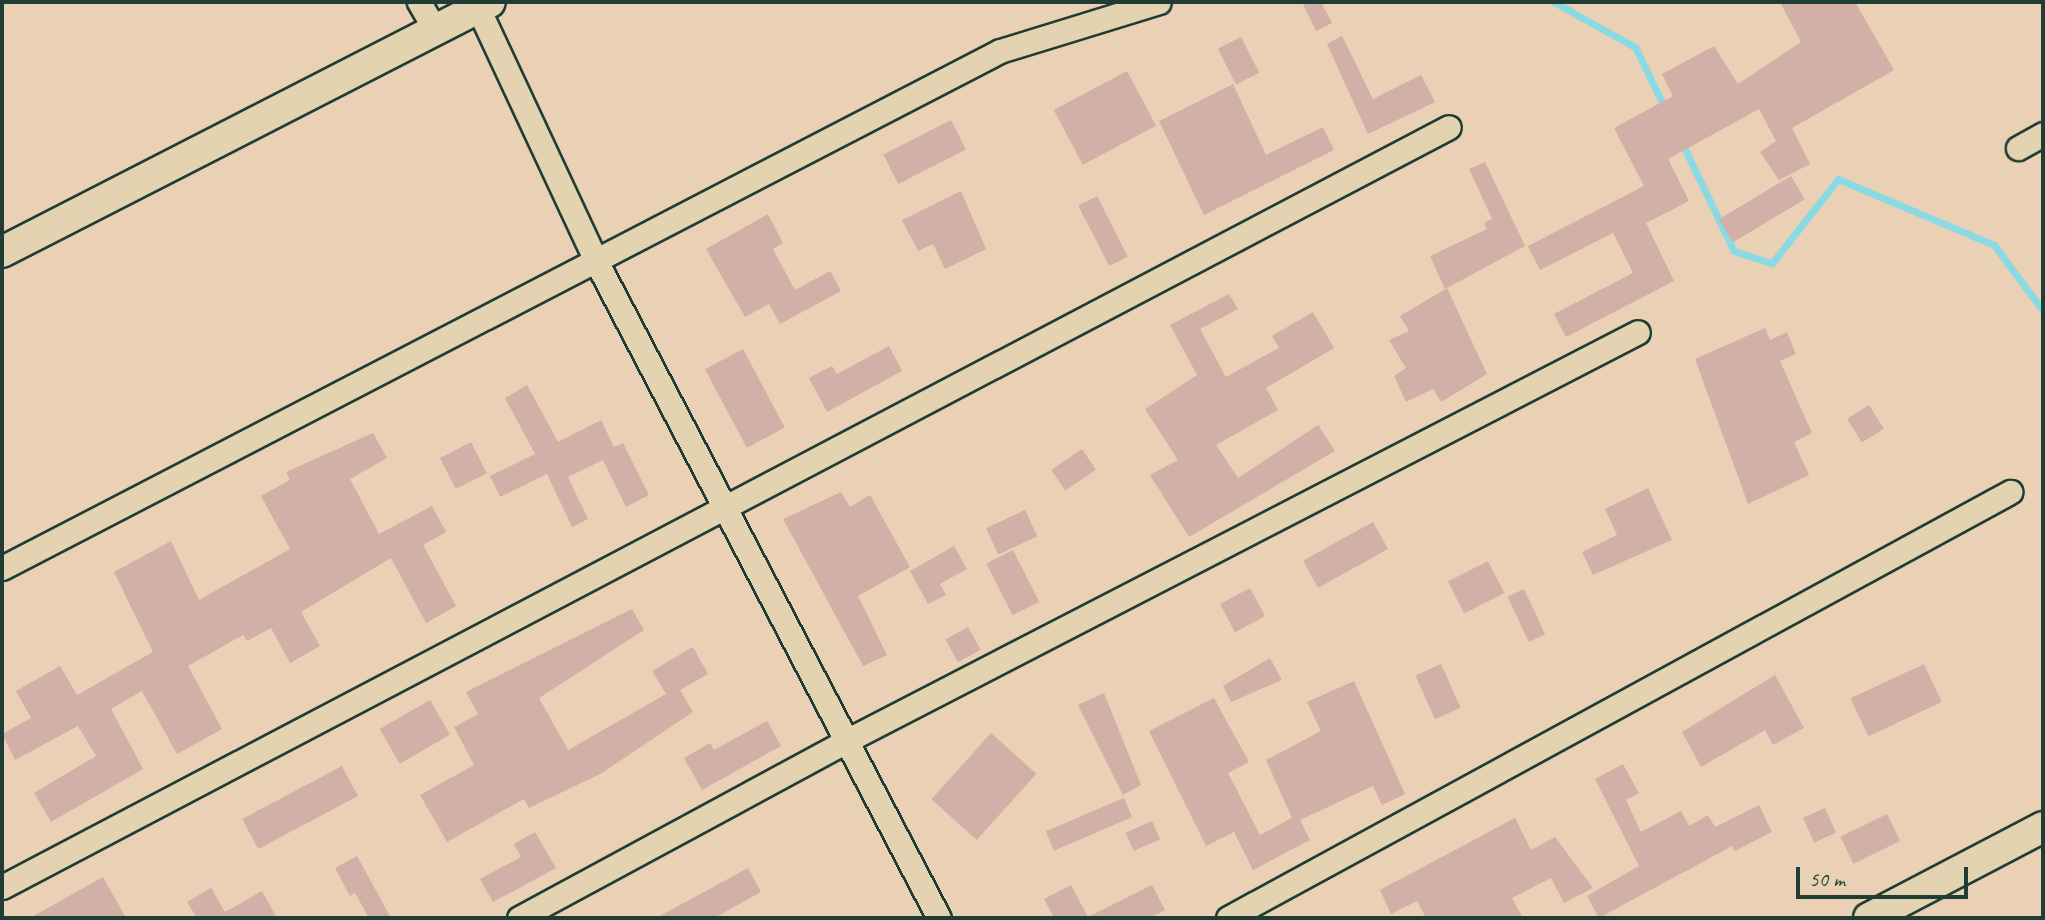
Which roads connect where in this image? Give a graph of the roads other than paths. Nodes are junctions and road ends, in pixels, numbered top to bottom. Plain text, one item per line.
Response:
1 (419, 2) edge
2 (1159, 2) edge
3 (484, 5) edge
4 (435, 30) junction
5 (1449, 127) dead end
6 (2043, 134) edge
7 (2018, 148) dead end
8 (2, 252) edge
9 (595, 259) junction
10 (1638, 332) dead end
11 (2010, 492) dead end
12 (722, 508) junction
13 (2, 568) edge
14 (846, 741) junction
15 (2043, 827) edge
16 (2, 887) edge
17 (519, 918) edge
18 (939, 918) edge
19 (1228, 918) edge
20 (1869, 918) edge

1 - 4 street
2 - 9 street
3 - 4 street
3 - 9 street
4 - 8 street
5 - 12 street
6 - 7 street
9 - 12 street
9 - 13 street
10 - 14 street
11 - 19 street
12 - 14 street
12 - 16 street
14 - 17 street
14 - 18 street
15 - 20 street

